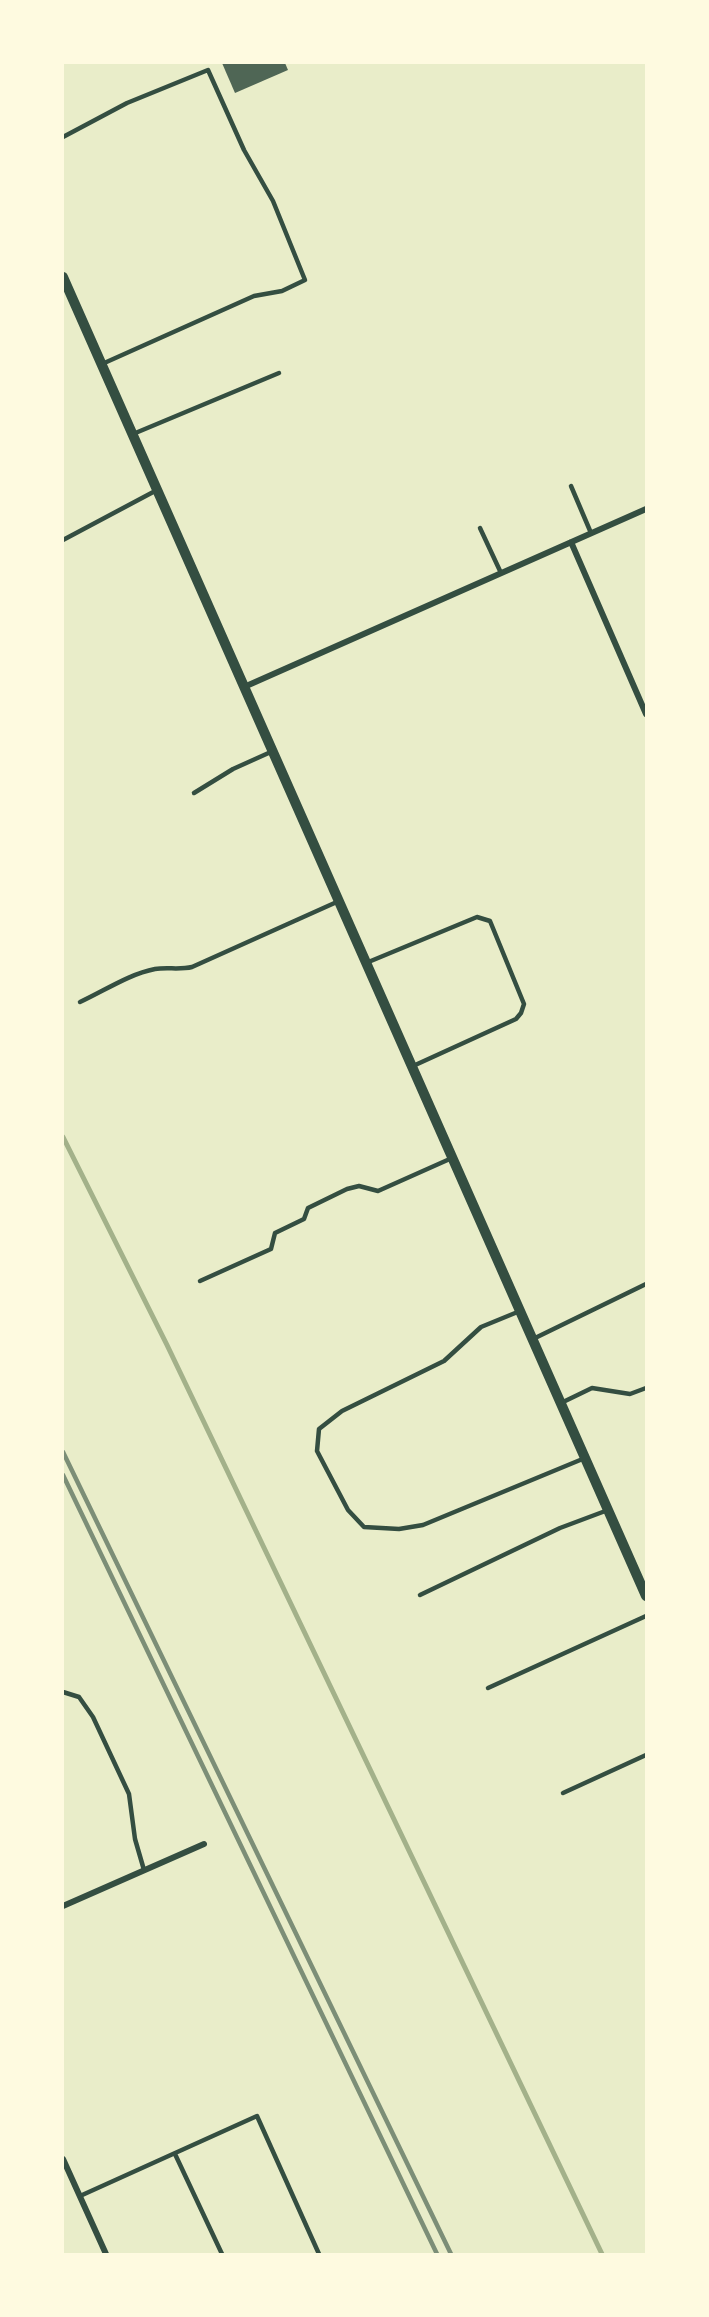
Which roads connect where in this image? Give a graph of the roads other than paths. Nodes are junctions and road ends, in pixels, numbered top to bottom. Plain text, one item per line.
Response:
1 (63, 137) edge
2 (63, 277) edge
3 (102, 364) junction
4 (279, 373) dead end
5 (133, 435) junction
6 (571, 486) dead end
7 (157, 490) junction
8 (646, 509) edge
9 (480, 528) dead end
10 (591, 533) junction
11 (63, 540) edge
12 (571, 542) junction
13 (501, 573) junction
14 (244, 687) junction
15 (646, 714) edge
16 (273, 751) junction
17 (194, 793) dead end
18 (339, 901) junction
19 (366, 963) junction
20 (81, 1002) dead end
21 (412, 1066) junction
22 (452, 1158) junction
23 (200, 1281) dead end
24 (646, 1284) edge
25 (520, 1311) junction
26 (532, 1339) junction
27 (646, 1388) edge
28 (561, 1403) junction
29 (585, 1458) junction
30 (608, 1510) junction
31 (420, 1595) dead end
32 (646, 1596) edge
33 (646, 1617) edge
34 (488, 1688) dead end
35 (63, 1692) edge
36 (646, 1755) edge
37 (563, 1793) dead end
38 (204, 1844) dead end
39 (144, 1870) junction
40 (63, 1906) edge
41 (175, 2154) junction
42 (63, 2159) edge
43 (80, 2196) junction
44 (106, 2254) edge
45 (222, 2254) edge
46 (319, 2254) edge

1 - 3 lane
2 - 3 street
3 - 5 street
4 - 5 lane
5 - 7 street
6 - 10 lane
7 - 11 lane
7 - 14 street
8 - 10 street
9 - 13 lane
10 - 12 street
12 - 13 street
12 - 15 street
13 - 14 street
14 - 16 street
16 - 17 lane
16 - 18 street
18 - 19 street
18 - 20 lane
19 - 21 street
19 - 21 lane
21 - 22 street
22 - 23 lane
22 - 25 street
24 - 26 lane
25 - 26 street
25 - 29 lane
26 - 28 street
27 - 28 lane
28 - 29 street
29 - 30 street
30 - 31 lane
30 - 32 street
33 - 34 lane
35 - 39 lane
36 - 37 lane
38 - 39 street
39 - 40 street
41 - 43 lane
41 - 45 lane
41 - 46 lane
42 - 43 street
43 - 44 street

